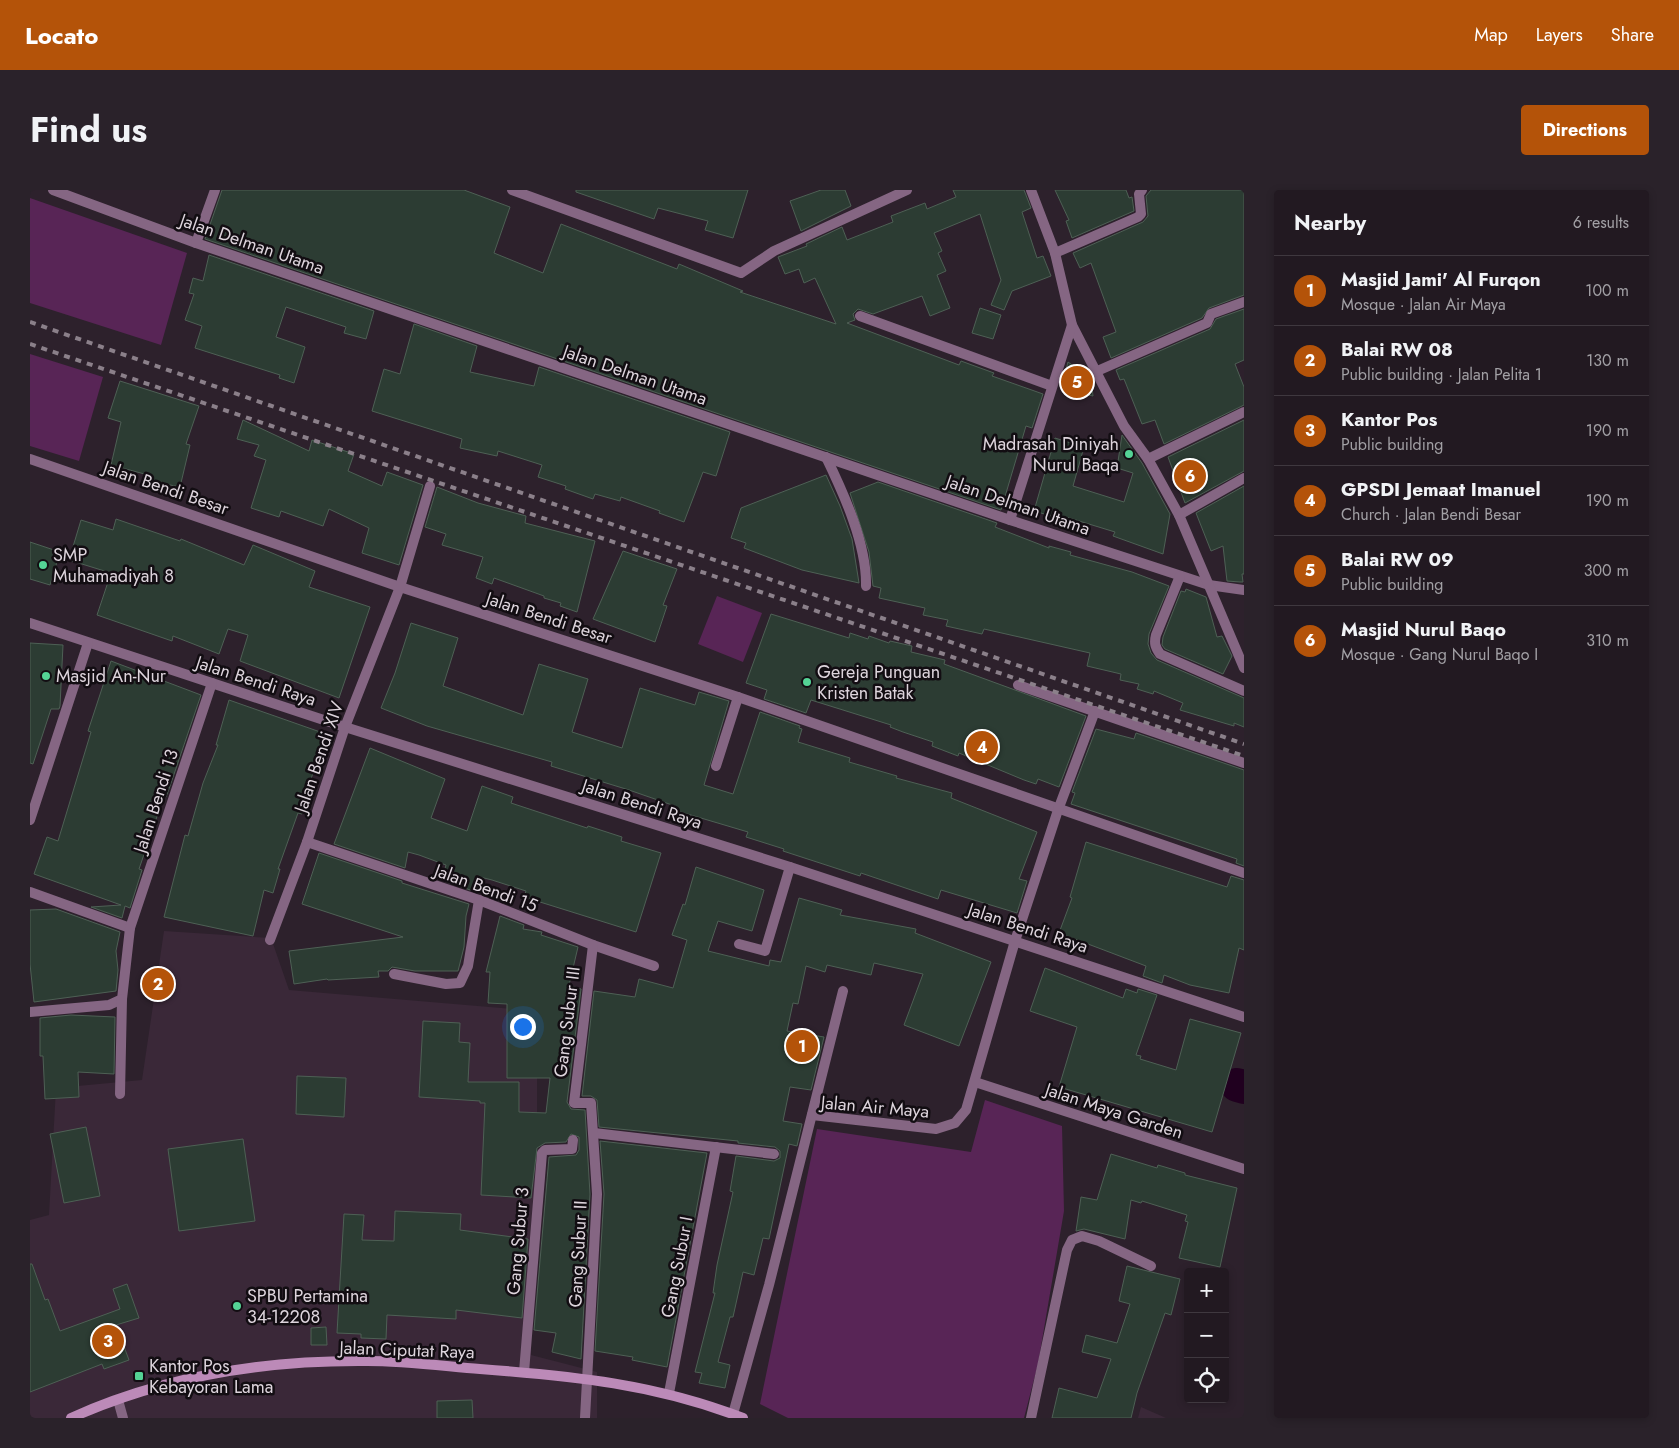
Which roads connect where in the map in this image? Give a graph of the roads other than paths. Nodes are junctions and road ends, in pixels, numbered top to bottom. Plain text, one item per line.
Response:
1 (53, 190) edge
2 (215, 190) edge
3 (512, 190) edge
4 (907, 190) edge
5 (1031, 190) edge
6 (1142, 190) edge
7 (196, 243) junction
8 (1055, 253) junction
9 (1244, 302) edge
10 (860, 316) dead end
11 (1072, 325) junction
12 (1095, 372) junction
13 (1052, 386) junction
14 (1244, 412) edge
15 (826, 457) junction
16 (30, 459) edge
17 (1148, 459) junction
18 (1244, 478) edge
19 (430, 486) dead end
20 (1179, 515) junction
21 (1010, 520) junction
22 (1180, 576) junction
23 (1208, 585) junction
24 (400, 586) junction
25 (866, 586) dead end
26 (1244, 590) edge
27 (30, 623) edge
28 (88, 643) junction
29 (1244, 668) edge
30 (212, 683) junction
31 (1018, 685) dead end
32 (1244, 691) edge
33 (738, 697) junction
34 (1095, 711) junction
35 (345, 727) junction
36 (1244, 763) edge
37 (716, 766) dead end
38 (1058, 810) junction
39 (30, 820) edge
40 (307, 842) junction
41 (790, 868) junction
42 (1244, 873) edge
43 (30, 892) edge
44 (479, 900) junction
45 (130, 928) junction
46 (270, 940) dead end
47 (1015, 941) junction
48 (740, 944) dead end
49 (593, 945) junction
50 (654, 966) dead end
51 (394, 974) dead end
52 (843, 991) dead end
53 (122, 999) junction
54 (30, 1012) edge
55 (1244, 1017) edge
56 (974, 1082) junction
57 (120, 1094) dead end
58 (574, 1102) joint
59 (812, 1114) junction
60 (594, 1133) junction
61 (573, 1140) dead end
62 (716, 1147) junction
63 (774, 1154) dead end
64 (1244, 1169) edge
65 (1151, 1266) dead end
66 (524, 1372) junction
67 (588, 1377) junction
68 (669, 1393) junction
69 (118, 1400) junction
70 (732, 1414) junction
71 (72, 1418) edge
72 (123, 1418) edge
73 (585, 1418) edge
74 (744, 1418) edge
75 (1031, 1418) edge

1 - 7 street, Jalan Delman Utama
2 - 7 street
3 - 4 street
5 - 8 street
6 - 8 street
7 - 15 street, Jalan Delman Utama
8 - 11 street
9 - 12 street
10 - 13 street
11 - 12 street
11 - 13 street
12 - 17 street
13 - 21 street
14 - 17 street
15 - 21 street, Jalan Delman Utama
15 - 25 street
16 - 24 street, Jalan Bendi Besar
17 - 20 street
18 - 20 street
19 - 24 street, Jalan Bendi XIV
20 - 23 street
21 - 22 street, Jalan Delman Utama
22 - 23 street, Jalan Delman Utama
22 - 32 street
23 - 26 street, Jalan Delman Utama
23 - 29 street
24 - 33 street, Jalan Bendi Besar
24 - 35 street, Jalan Bendi XIV
27 - 28 street, Jalan Bendi Raya
28 - 30 street, Jalan Bendi Raya
28 - 39 street
30 - 35 street, Jalan Bendi Raya
30 - 45 street, Jalan Bendi 13
31 - 34 street
33 - 37 street
33 - 38 street, Jalan Bendi Besar
34 - 36 street
34 - 38 street, Jalan Air Maya
35 - 40 street, Jalan Bendi XIV
35 - 41 street, Jalan Bendi Raya
38 - 42 street, Jalan Bendi Besar
38 - 47 street, Jalan Air Maya
40 - 44 street, Jalan Bendi 15
40 - 46 street, Jalan Bendi XIV
41 - 47 street, Jalan Bendi Raya
41 - 48 street
43 - 45 street
44 - 49 street, Jalan Bendi 15
44 - 51 street
45 - 53 street, Jalan Bendi 13
47 - 55 street, Jalan Bendi Raya
47 - 56 street, Jalan Air Maya
49 - 50 street, Jalan Bendi 15
49 - 58 street, Gang Subur III
52 - 59 street
53 - 54 street
53 - 57 street, Jalan Bendi 13
56 - 59 street, Jalan Air Maya
56 - 64 street, Jalan Maya Garden
58 - 60 street, Gang Subur II
59 - 70 street, Jalan Air Maya
60 - 62 street
60 - 67 street, Gang Subur II
61 - 66 street, Gang Subur 3
62 - 63 street
62 - 68 street, Gang Subur I
65 - 75 street
66 - 67 main road, Jalan Ciputat Raya
66 - 69 main road, Jalan Ciputat Raya
67 - 68 main road, Jalan Ciputat Raya
67 - 73 street, Gang Subur II
68 - 70 main road, Jalan Ciputat Raya
69 - 71 main road, Jalan Ciputat Raya
69 - 72 street
70 - 74 main road, Jalan Ciputat Raya

